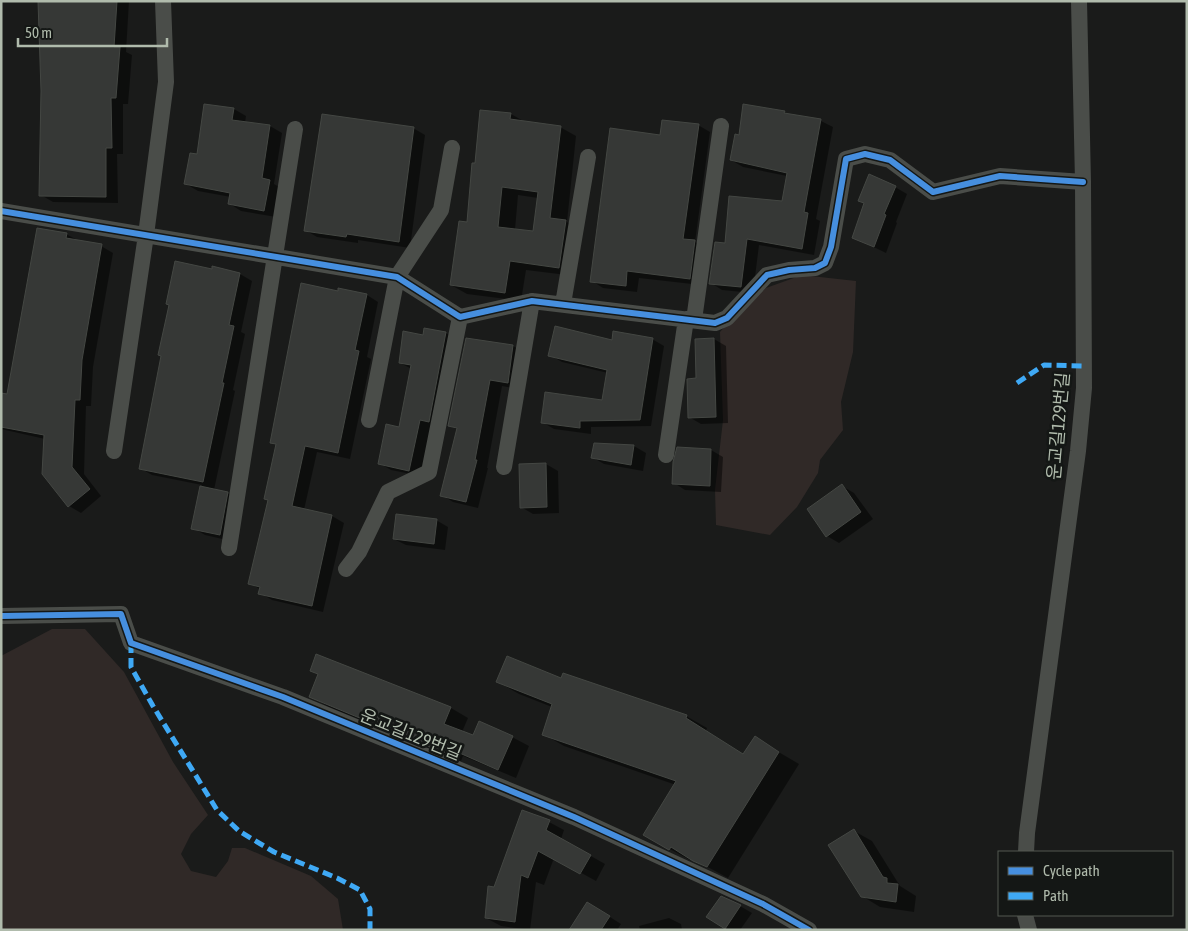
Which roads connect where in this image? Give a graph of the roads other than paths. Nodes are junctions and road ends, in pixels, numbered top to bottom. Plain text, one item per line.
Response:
1 (163, 1) edge
2 (1079, 1) edge
3 (722, 126) dead end
4 (295, 129) dead end
5 (452, 148) dead end
6 (588, 157) dead end
7 (1083, 182) junction
8 (1, 211) edge
9 (146, 235) junction
10 (275, 257) junction
11 (397, 277) junction
12 (532, 300) junction
13 (563, 304) junction
14 (460, 317) junction
15 (690, 320) junction
16 (370, 420) dead end
17 (114, 451) dead end
18 (666, 455) dead end
19 (504, 467) dead end
20 (229, 548) dead end
21 (346, 569) dead end
22 (1, 616) edge
23 (1026, 851) edge
24 (1025, 916) edge
25 (809, 930) edge
26 (1029, 930) edge

1 - 9 street
2 - 7 street, 운교길129번길
3 - 15 street
4 - 10 street
5 - 11 street
6 - 13 street
7 - 15 street
7 - 23 street, 운교길129번길
8 - 9 street
9 - 10 street
9 - 17 street
10 - 11 street
10 - 20 street
11 - 14 street
11 - 16 street
12 - 13 street
12 - 14 street
12 - 19 street
13 - 15 street
14 - 21 street
15 - 18 street
22 - 25 street, 운교길129번길
24 - 26 street

